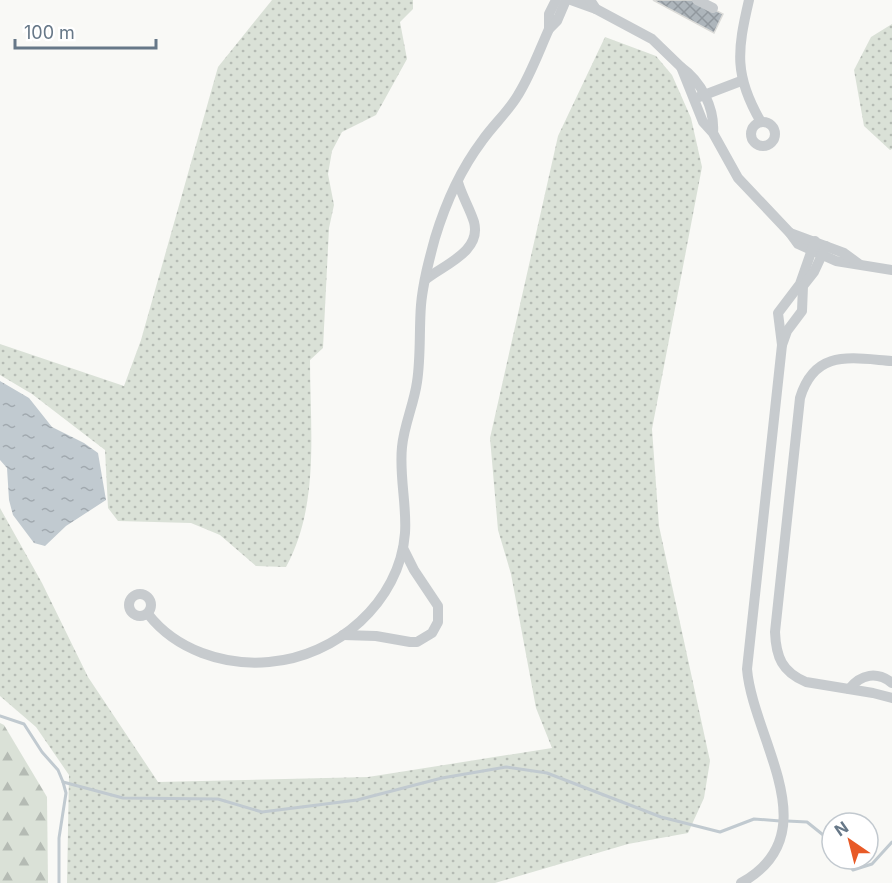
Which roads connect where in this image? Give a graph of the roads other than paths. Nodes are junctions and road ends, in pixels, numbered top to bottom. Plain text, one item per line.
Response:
1 (556, 0) edge
2 (566, 0) edge
3 (571, 0) edge
4 (697, 0) edge
5 (749, 0) edge
6 (593, 4) edge
7 (713, 8) dead end
8 (549, 29) junction
9 (741, 81) junction
10 (699, 97) junction
11 (761, 122) dead end
12 (458, 182) junction
13 (813, 245) junction
14 (825, 251) junction
15 (892, 270) edge
16 (425, 280) junction
17 (782, 345) junction
18 (892, 361) edge
19 (403, 548) junction
20 (148, 614) dead end
21 (342, 635) junction
22 (892, 683) edge
23 (849, 689) junction
24 (892, 698) edge
25 (760, 878) edge
26 (741, 883) edge

1 - 8 street
2 - 8 street
3 - 6 street
4 - 7 street
5 - 9 street
6 - 10 street
8 - 12 street
9 - 10 street
9 - 11 street
10 - 13 street
12 - 16 street
12 - 16 street
13 - 14 street
13 - 17 street
14 - 15 street
14 - 17 street
16 - 19 street
17 - 25 street
18 - 23 street
19 - 21 street
19 - 21 street
20 - 21 street
22 - 23 street
23 - 24 street
25 - 26 street

